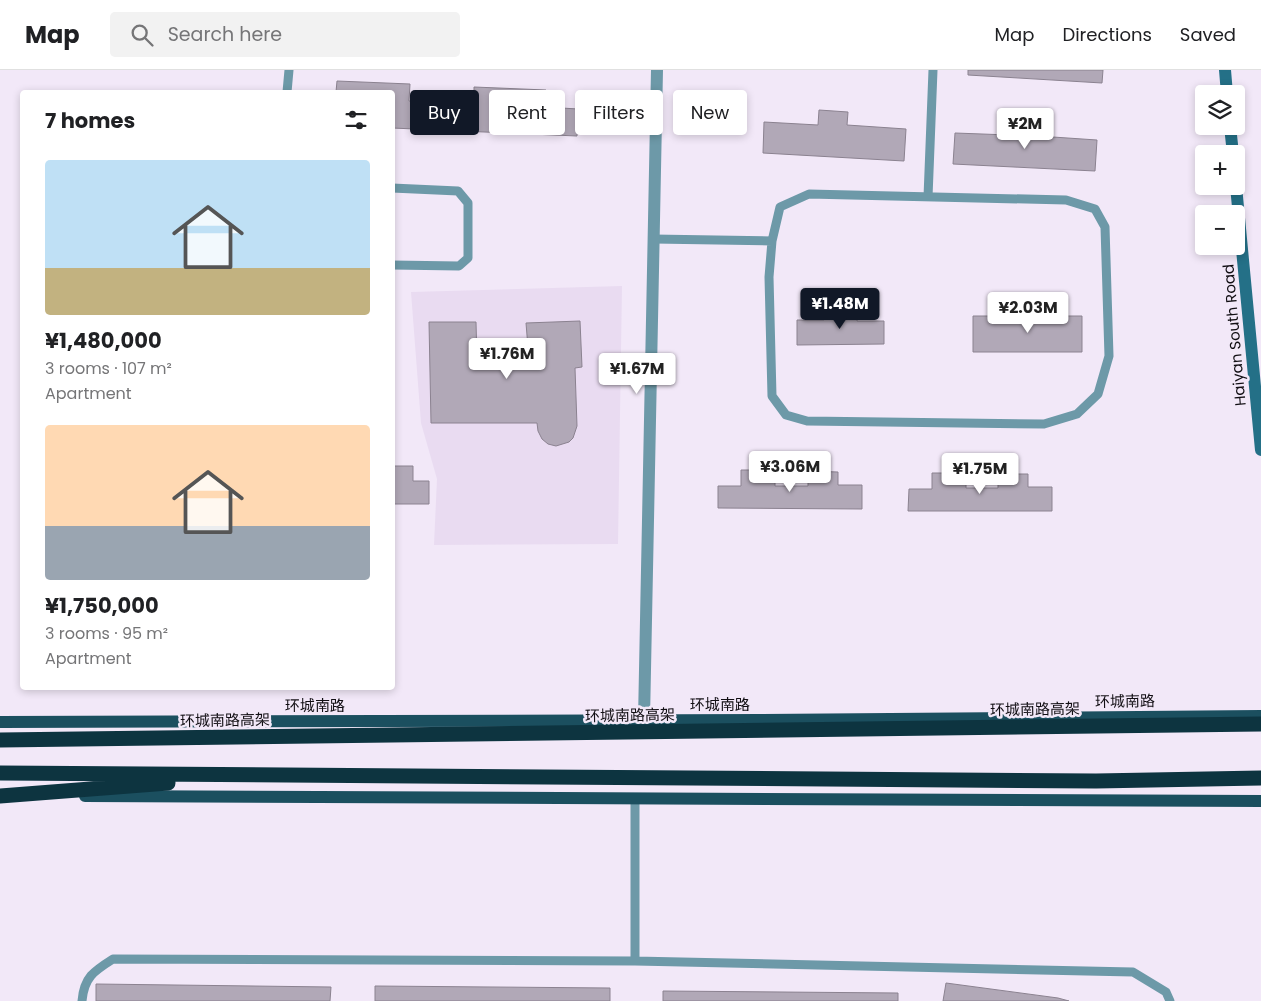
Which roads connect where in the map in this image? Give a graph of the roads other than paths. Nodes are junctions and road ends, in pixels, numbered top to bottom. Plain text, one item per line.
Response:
1 (289, 70) edge
2 (656, 70) edge
3 (933, 70) edge
4 (1225, 70) edge
5 (1226, 85) edge
6 (287, 90) edge
7 (395, 188) edge
8 (1237, 195) edge
9 (928, 196) junction
10 (653, 239) junction
11 (772, 241) junction
12 (395, 265) edge
13 (1261, 450) edge
14 (1261, 716) edge
15 (644, 720) junction
16 (0, 722) edge
17 (1261, 724) edge
18 (0, 740) edge
19 (0, 772) edge
20 (269, 775) junction
21 (1261, 778) edge
22 (0, 796) edge
23 (635, 798) junction
24 (1261, 801) edge
25 (635, 962) junction
26 (82, 1001) edge
27 (1170, 1001) edge

1 - 6 lane
2 - 10 street
3 - 9 lane
4 - 5 main road
7 - 12 lane
8 - 13 main road, Haiyan South Road
9 - 11 lane
9 - 11 lane
10 - 11 lane
10 - 15 street
14 - 15 main road, 环城南路
15 - 16 main road, 环城南路
17 - 18 highway, 环城南路高架
19 - 20 highway
20 - 21 highway
20 - 22 highway
22 - 23 main road
23 - 24 main road
23 - 25 lane
25 - 26 lane
25 - 27 lane

